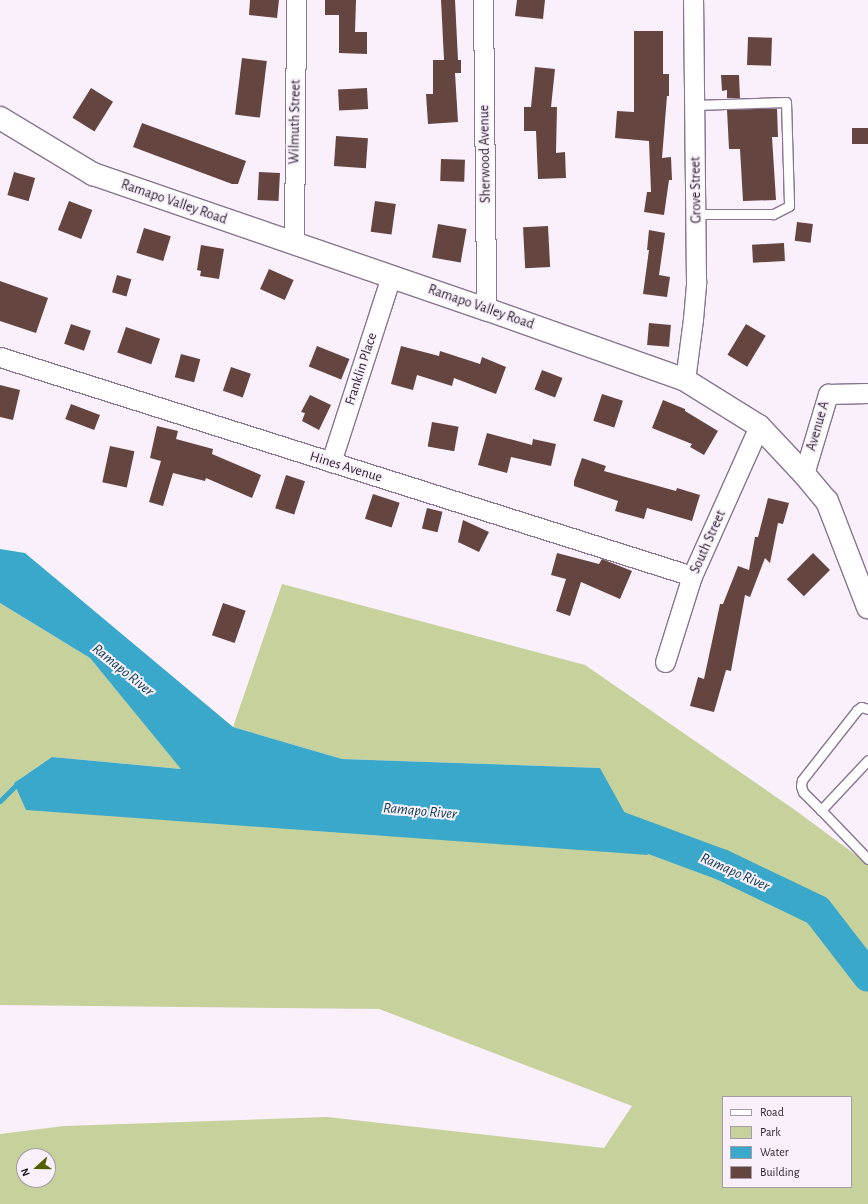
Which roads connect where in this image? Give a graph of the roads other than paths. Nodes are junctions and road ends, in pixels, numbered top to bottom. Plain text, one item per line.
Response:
1 (296, 0) edge
2 (483, 0) edge
3 (693, 0) edge
4 (695, 105) junction
5 (0, 118) edge
6 (696, 214) junction
7 (294, 243) junction
8 (391, 276) junction
9 (486, 309) junction
10 (0, 358) edge
11 (685, 380) junction
12 (868, 393) edge
13 (759, 426) junction
14 (331, 462) junction
15 (804, 474) junction
16 (692, 576) junction
17 (868, 607) edge
18 (665, 662) dead end
19 (868, 710) edge
20 (868, 760) edge
21 (820, 810) junction
22 (868, 859) edge

1 - 7 street, Wilmuth Street
2 - 9 street, Sherwood Avenue
3 - 4 street, Grove Street
4 - 6 street, Grove Street
4 - 6 lane
5 - 7 main road, Ramapo Valley Road
6 - 11 street, Grove Street
7 - 8 main road, Ramapo Valley Road
8 - 9 main road, Ramapo Valley Road
8 - 14 street, Franklin Place
9 - 11 main road, Ramapo Valley Road
10 - 14 street, Hines Avenue
11 - 13 main road, Ramapo Valley Road
12 - 15 street, Avenue A
13 - 15 main road, Ramapo Valley Road
13 - 16 street, South Street
14 - 16 street, Hines Avenue
15 - 17 main road, Ramapo Valley Road
16 - 18 street, South Street
19 - 21 lane
20 - 21 lane
21 - 22 lane

